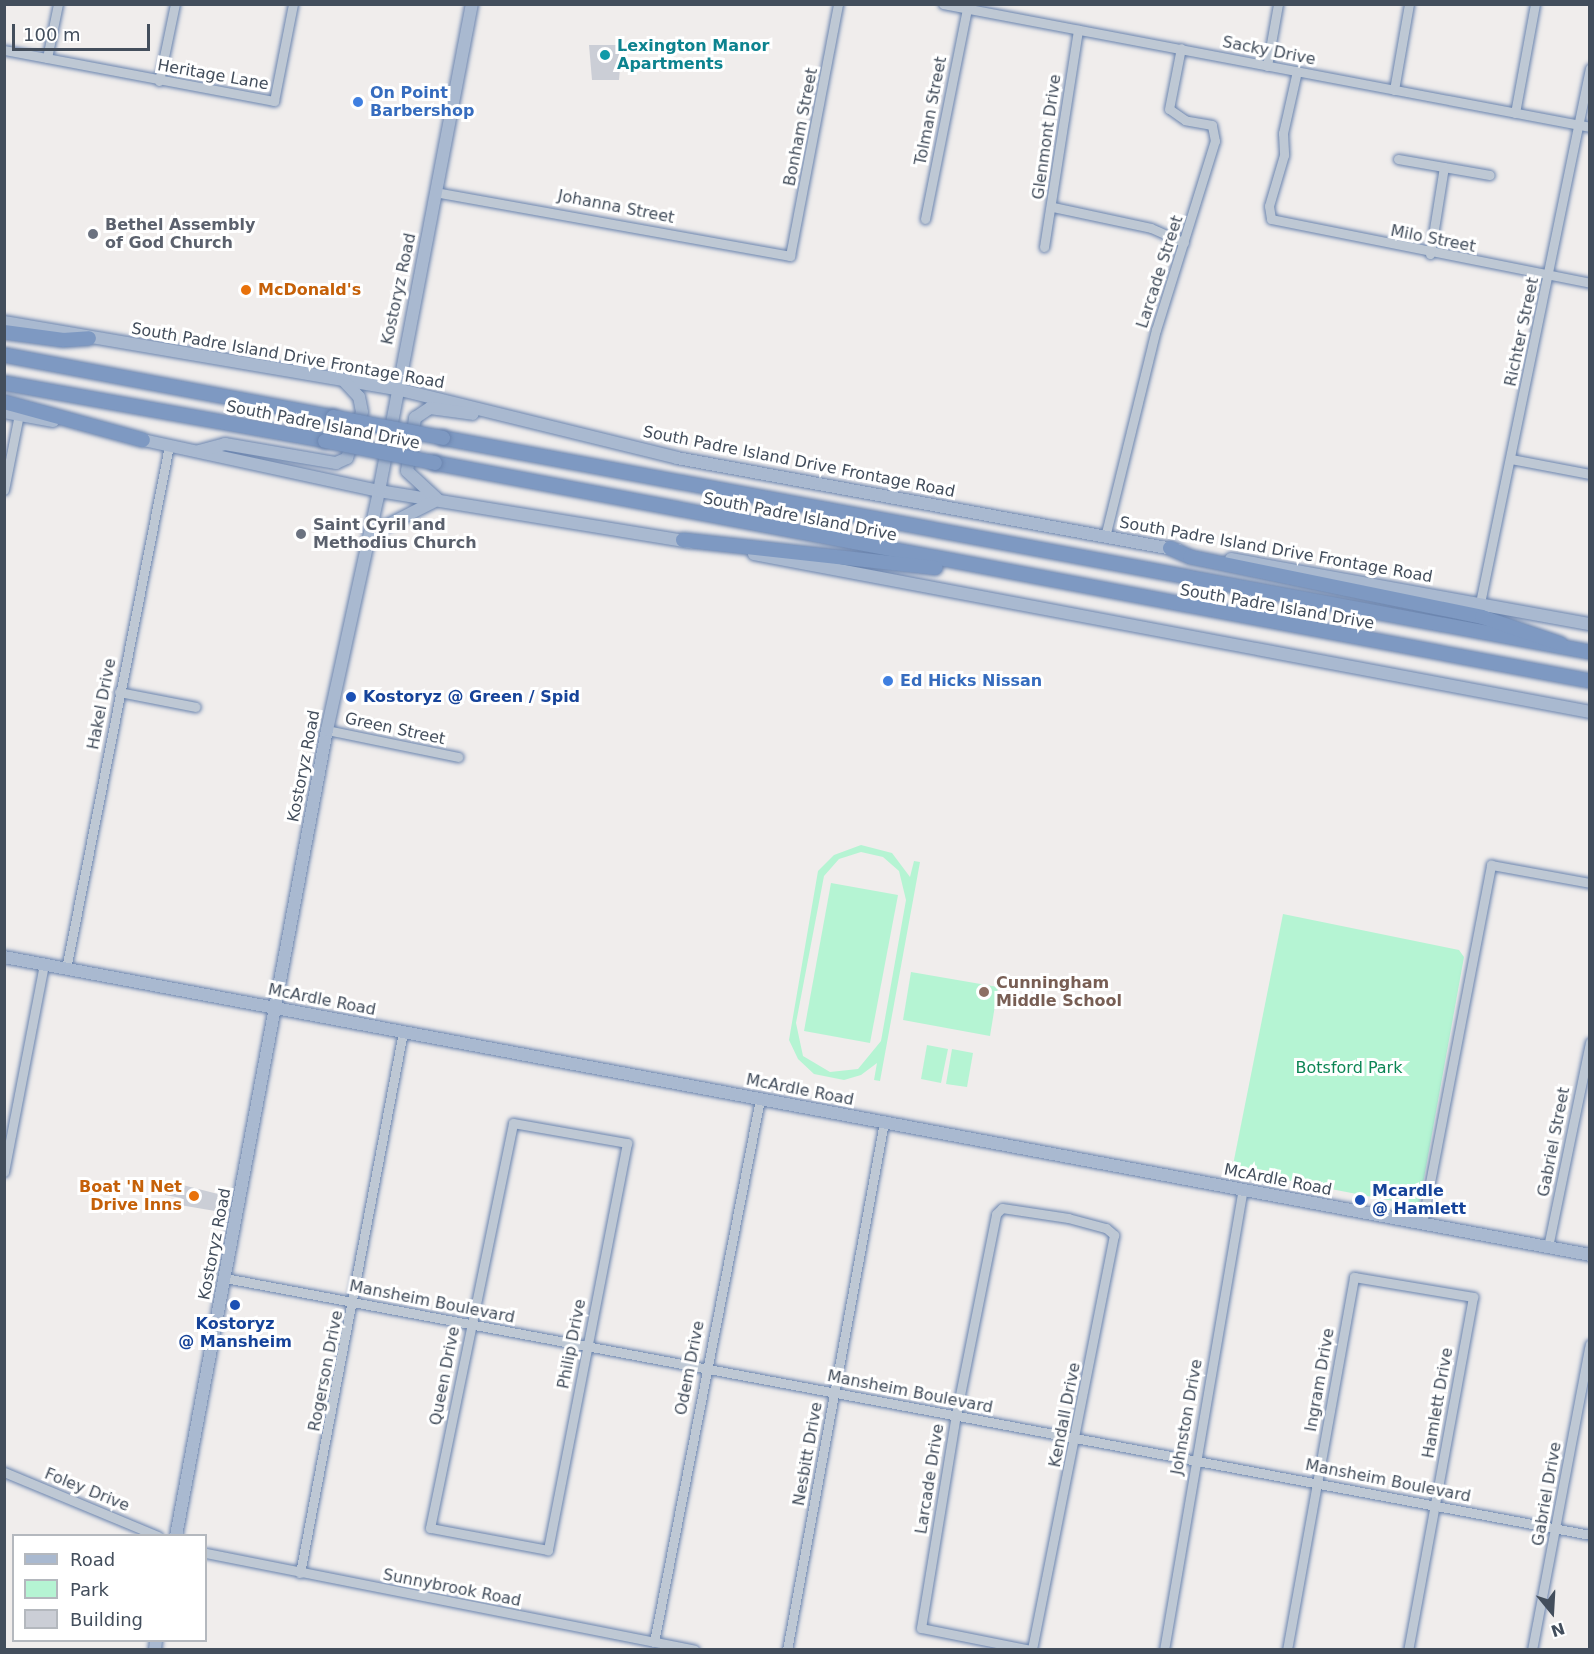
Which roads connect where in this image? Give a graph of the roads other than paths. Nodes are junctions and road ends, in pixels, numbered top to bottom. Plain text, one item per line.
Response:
1 (58, 4) edge
2 (175, 4) edge
3 (293, 4) edge
4 (472, 4) edge
5 (838, 4) edge
6 (943, 4) edge
7 (1278, 4) edge
8 (1409, 4) edge
9 (1534, 4) edge
10 (967, 9) junction
11 (1078, 30) junction
12 (1181, 48) junction
13 (4, 50) edge
14 (47, 58) junction
15 (1267, 66) junction
16 (1590, 68) edge
17 (1298, 71) junction
18 (159, 81) junction
19 (1394, 90) junction
20 (1515, 113) junction
21 (1578, 124) junction
22 (1590, 127) edge
23 (1398, 159) dead end
24 (1444, 167) junction
25 (1490, 175) dead end
26 (435, 192) junction
27 (1053, 207) junction
28 (925, 219) dead end
29 (1184, 243) junction
30 (1044, 247) dead end
31 (1430, 254) junction
32 (790, 256) joint
33 (1550, 276) junction
34 (1590, 283) edge
35 (4, 322) edge
36 (4, 332) edge
37 (89, 338) junction
38 (4, 355) edge
39 (343, 380) junction
40 (4, 383) edge
41 (397, 389) junction
42 (4, 402) edge
43 (4, 412) edge
44 (20, 414) junction
45 (560, 427) junction
46 (143, 440) junction
47 (170, 446) junction
48 (198, 452) junction
49 (1511, 459) junction
50 (1590, 474) edge
51 (4, 490) edge
52 (379, 491) junction
53 (440, 501) junction
54 (370, 534) junction
55 (1106, 537) junction
56 (683, 540) junction
57 (1170, 548) junction
58 (1081, 588) junction
59 (1480, 603) junction
60 (1590, 624) edge
61 (1571, 649) junction
62 (1590, 652) edge
63 (1590, 681) edge
64 (119, 692) junction
65 (196, 707) dead end
66 (1590, 712) edge
67 (327, 730) junction
68 (458, 757) dead end
69 (1590, 884) edge
70 (4, 957) edge
71 (44, 965) junction
72 (66, 969) junction
73 (276, 1008) junction
74 (403, 1032) junction
75 (1590, 1042) edge
76 (759, 1099) junction
77 (884, 1122) junction
78 (570, 1132) joint
79 (4, 1172) edge
80 (1243, 1190) junction
81 (1068, 1218) joint
82 (1422, 1224) junction
83 (1548, 1247) junction
84 (1590, 1255) edge
85 (225, 1278) junction
86 (1410, 1283) joint
87 (355, 1303) junction
88 (470, 1324) junction
89 (1590, 1344) edge
90 (586, 1346) junction
91 (705, 1368) junction
92 (834, 1393) junction
93 (956, 1416) junction
94 (1077, 1438) junction
95 (1195, 1460) junction
96 (4, 1472) edge
97 (1317, 1483) junction
98 (1435, 1506) junction
99 (1557, 1528) junction
100 (153, 1534) edge
101 (176, 1534) edge
102 (1590, 1534) edge
103 (489, 1539) joint
104 (207, 1553) edge
105 (300, 1573) junction
106 (976, 1639) joint
107 (654, 1642) junction
108 (694, 1650) edge
109 (787, 1650) edge
110 (1031, 1650) edge
111 (1164, 1650) edge
112 (1287, 1650) edge
113 (1408, 1650) edge
114 (1532, 1650) edge

1 - 14 street
2 - 18 street
3 - 18 street, Heritage Lane
4 - 26 main road, Kostoryz Road
5 - 32 street, Bonham Street
6 - 10 street, Sacky Drive
7 - 15 street
8 - 19 street
9 - 20 street
10 - 11 street, Sacky Drive
10 - 28 street, Tolman Street
11 - 12 street, Sacky Drive
11 - 27 street, Glenmont Drive
12 - 15 street, Sacky Drive
12 - 29 street, Larcade Street
13 - 14 street, Heritage Lane
14 - 18 street, Heritage Lane
15 - 17 street, Sacky Drive
16 - 21 street, Richter Street
17 - 19 street, Sacky Drive
17 - 31 street, Milo Street
19 - 20 street, Sacky Drive
20 - 21 street, Sacky Drive
21 - 22 street, Sacky Drive
21 - 33 street, Richter Street
23 - 24 street
24 - 25 street
24 - 31 street
26 - 32 street, Johanna Street
26 - 41 main road, Kostoryz Road
27 - 29 street
27 - 30 street, Glenmont Drive
29 - 55 street, Larcade Street
31 - 33 street, Milo Street
33 - 34 street, Milo Street
33 - 49 street, Richter Street
35 - 37 main road, South Padre Island Drive Frontage Road
36 - 37 highway
37 - 39 main road, South Padre Island Drive Frontage Road
38 - 61 highway, South Padre Island Drive, bridge
39 - 41 main road, South Padre Island Drive Frontage Road
39 - 48 main road
40 - 58 highway, South Padre Island Drive, bridge
41 - 45 main road, South Padre Island Drive Frontage Road
41 - 52 main road, Kostoryz Road
42 - 46 highway
43 - 44 main road
44 - 46 main road
44 - 51 street
45 - 53 main road
45 - 55 main road, South Padre Island Drive Frontage Road
46 - 47 main road
47 - 48 main road
47 - 64 street, Hakel Drive
48 - 52 main road
49 - 50 street
49 - 59 street, Richter Street
52 - 53 main road
52 - 54 main road, Kostoryz Road
53 - 54 main road
53 - 56 main road
54 - 67 main road, Kostoryz Road
55 - 57 main road, South Padre Island Drive Frontage Road
56 - 58 highway
56 - 66 main road
57 - 59 main road, South Padre Island Drive Frontage Road
57 - 61 highway
58 - 63 highway, South Padre Island Drive
59 - 60 main road, South Padre Island Drive Frontage Road
61 - 62 highway, South Padre Island Drive
64 - 65 street
64 - 72 street, Hakel Drive
67 - 68 street, Green Street
67 - 73 main road, Kostoryz Road
69 - 82 street
70 - 71 main road, McArdle Road
71 - 72 main road, McArdle Road
71 - 79 street
72 - 73 main road, McArdle Road
73 - 74 main road, McArdle Road
73 - 85 main road, Kostoryz Road
74 - 76 main road, McArdle Road
74 - 87 street, Rogerson Drive
75 - 83 street, Gabriel Street
76 - 77 main road, McArdle Road
76 - 91 street, Odem Drive
77 - 80 main road, McArdle Road
77 - 92 street, Nesbitt Drive
78 - 88 street, Queen Drive
78 - 90 street, Philip Drive
80 - 82 main road, McArdle Road
80 - 95 street, Johnston Drive
81 - 93 street, Larcade Drive
81 - 94 street, Kendall Drive
82 - 83 main road, McArdle Road
83 - 84 main road, McArdle Road
85 - 87 street, Mansheim Boulevard
85 - 101 main road, Kostoryz Road
86 - 97 street, Ingram Drive
86 - 98 street, Hamlett Drive
87 - 88 street, Mansheim Boulevard
87 - 105 street, Rogerson Drive
88 - 90 street, Mansheim Boulevard
88 - 103 street, Queen Drive
89 - 99 street, Gabriel Drive
90 - 91 street, Mansheim Boulevard
90 - 103 street, Philip Drive
91 - 92 street, Mansheim Boulevard
91 - 107 street, Odem Drive
92 - 93 street, Mansheim Boulevard
92 - 109 street, Nesbitt Drive
93 - 94 street, Mansheim Boulevard
93 - 106 street, Larcade Drive
94 - 95 street, Mansheim Boulevard
94 - 110 street, Kendall Drive
95 - 97 street, Mansheim Boulevard
95 - 111 street, Johnston Drive
96 - 100 street, Foley Drive
97 - 98 street, Mansheim Boulevard
97 - 112 street, Ingram Drive
98 - 99 street, Mansheim Boulevard
98 - 113 street, Hamlett Drive
99 - 102 street, Mansheim Boulevard
99 - 114 street, Gabriel Drive
104 - 105 street, Sunnybrook Road
105 - 107 street, Sunnybrook Road
106 - 110 street, Kendall Drive
107 - 108 street, Sunnybrook Road

